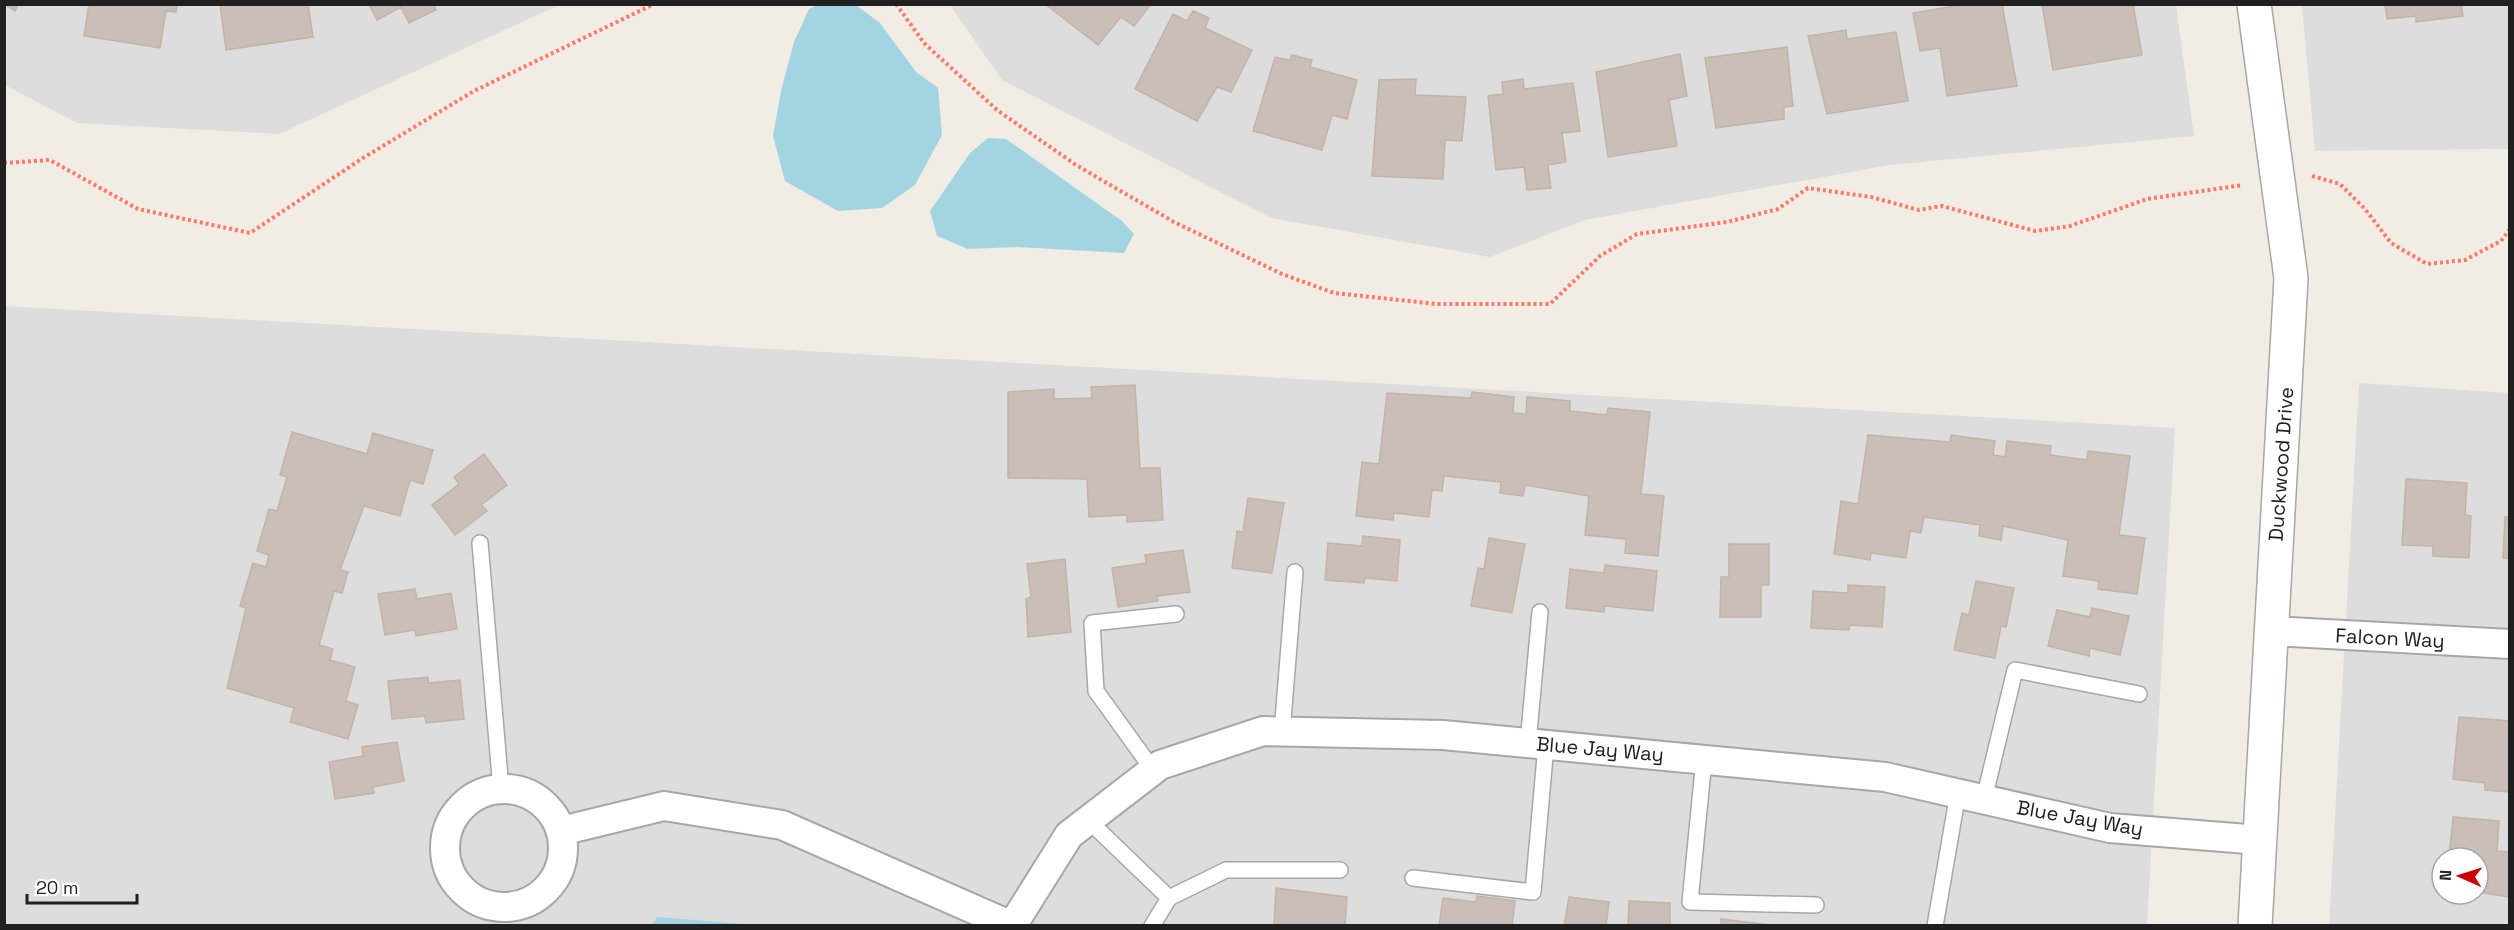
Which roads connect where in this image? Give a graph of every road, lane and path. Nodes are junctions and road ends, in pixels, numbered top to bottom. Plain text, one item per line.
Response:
1 (654, 4) edge
2 (896, 4) edge
3 (2254, 4) edge
4 (4, 163) edge
5 (2306, 175) dead end
6 (2228, 187) dead end
7 (2510, 229) edge
8 (480, 543) dead end
9 (1295, 572) dead end
10 (1540, 612) dead end
11 (1176, 614) dead end
12 (2271, 631) junction
13 (2510, 644) edge
14 (2139, 694) dead end
15 (1282, 732) junction
16 (1537, 744) junction
17 (1704, 759) junction
18 (1153, 770) junction
19 (501, 789) junction
20 (1971, 796) junction
21 (1088, 820) junction
22 (561, 831) junction
23 (2260, 840) junction
24 (1340, 870) dead end
25 (1413, 878) dead end
26 (1169, 898) junction
27 (1816, 905) dead end
28 (1012, 926) edge
29 (1152, 926) edge
30 (1935, 926) edge
31 (2255, 926) edge

1 - 4 path
2 - 6 path
3 - 12 street, Duckwood Drive
5 - 7 path
8 - 19 lane
9 - 15 lane
10 - 16 lane
11 - 18 lane
12 - 13 street, Falcon Way
12 - 23 street, Duckwood Drive
14 - 20 lane
15 - 16 street, Blue Jay Way
15 - 18 street, Blue Jay Way
16 - 17 street, Blue Jay Way
16 - 25 lane
17 - 20 street, Blue Jay Way
17 - 27 lane
18 - 21 street, Blue Jay Way
19 - 22 street
19 - 22 street
20 - 23 street, Blue Jay Way
20 - 30 lane
21 - 26 lane
21 - 28 street, Blue Jay Way
22 - 28 street
23 - 31 street, Duckwood Drive
24 - 26 lane
26 - 29 lane

